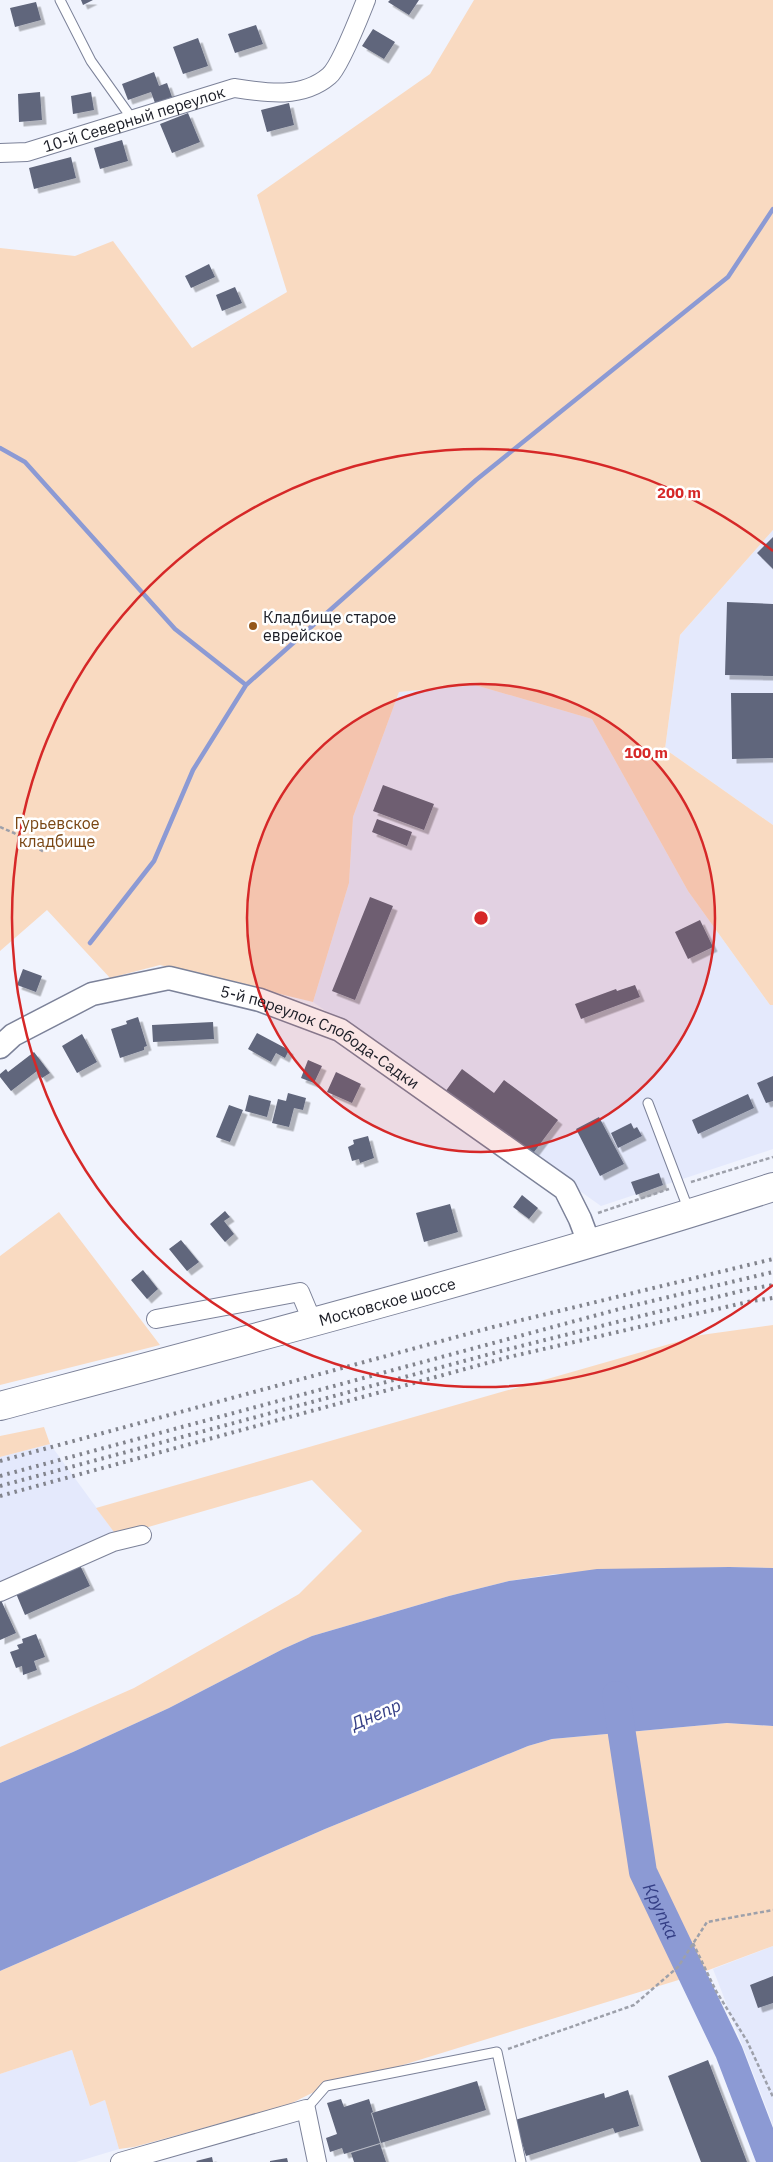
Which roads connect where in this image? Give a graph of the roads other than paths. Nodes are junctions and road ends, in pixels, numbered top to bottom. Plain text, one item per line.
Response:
1 (60, 0) edge
2 (366, 0) edge
3 (133, 120) junction
4 (0, 153) edge
5 (4, 1038) edge
6 (648, 1102) dead end
7 (773, 1187) edge
8 (690, 1213) junction
9 (589, 1243) junction
10 (156, 1319) dead end
11 (313, 1323) junction
12 (0, 1406) edge
13 (142, 1535) dead end
14 (0, 1592) edge
15 (306, 2109) junction
16 (120, 2162) edge
17 (317, 2162) edge
18 (521, 2162) edge

1 - 3 lane
2 - 3 street, 10-й Северный переулок
3 - 4 street, 10-й Северный переулок
5 - 9 street, 5-й переулок Слобода-Садки
6 - 8 lane
7 - 8 main road, Московское шоссе
8 - 9 main road, Московское шоссе
9 - 11 main road, Московское шоссе
10 - 11 street
11 - 12 main road, Московское шоссе
13 - 14 street
15 - 16 street
15 - 17 street
15 - 18 lane

